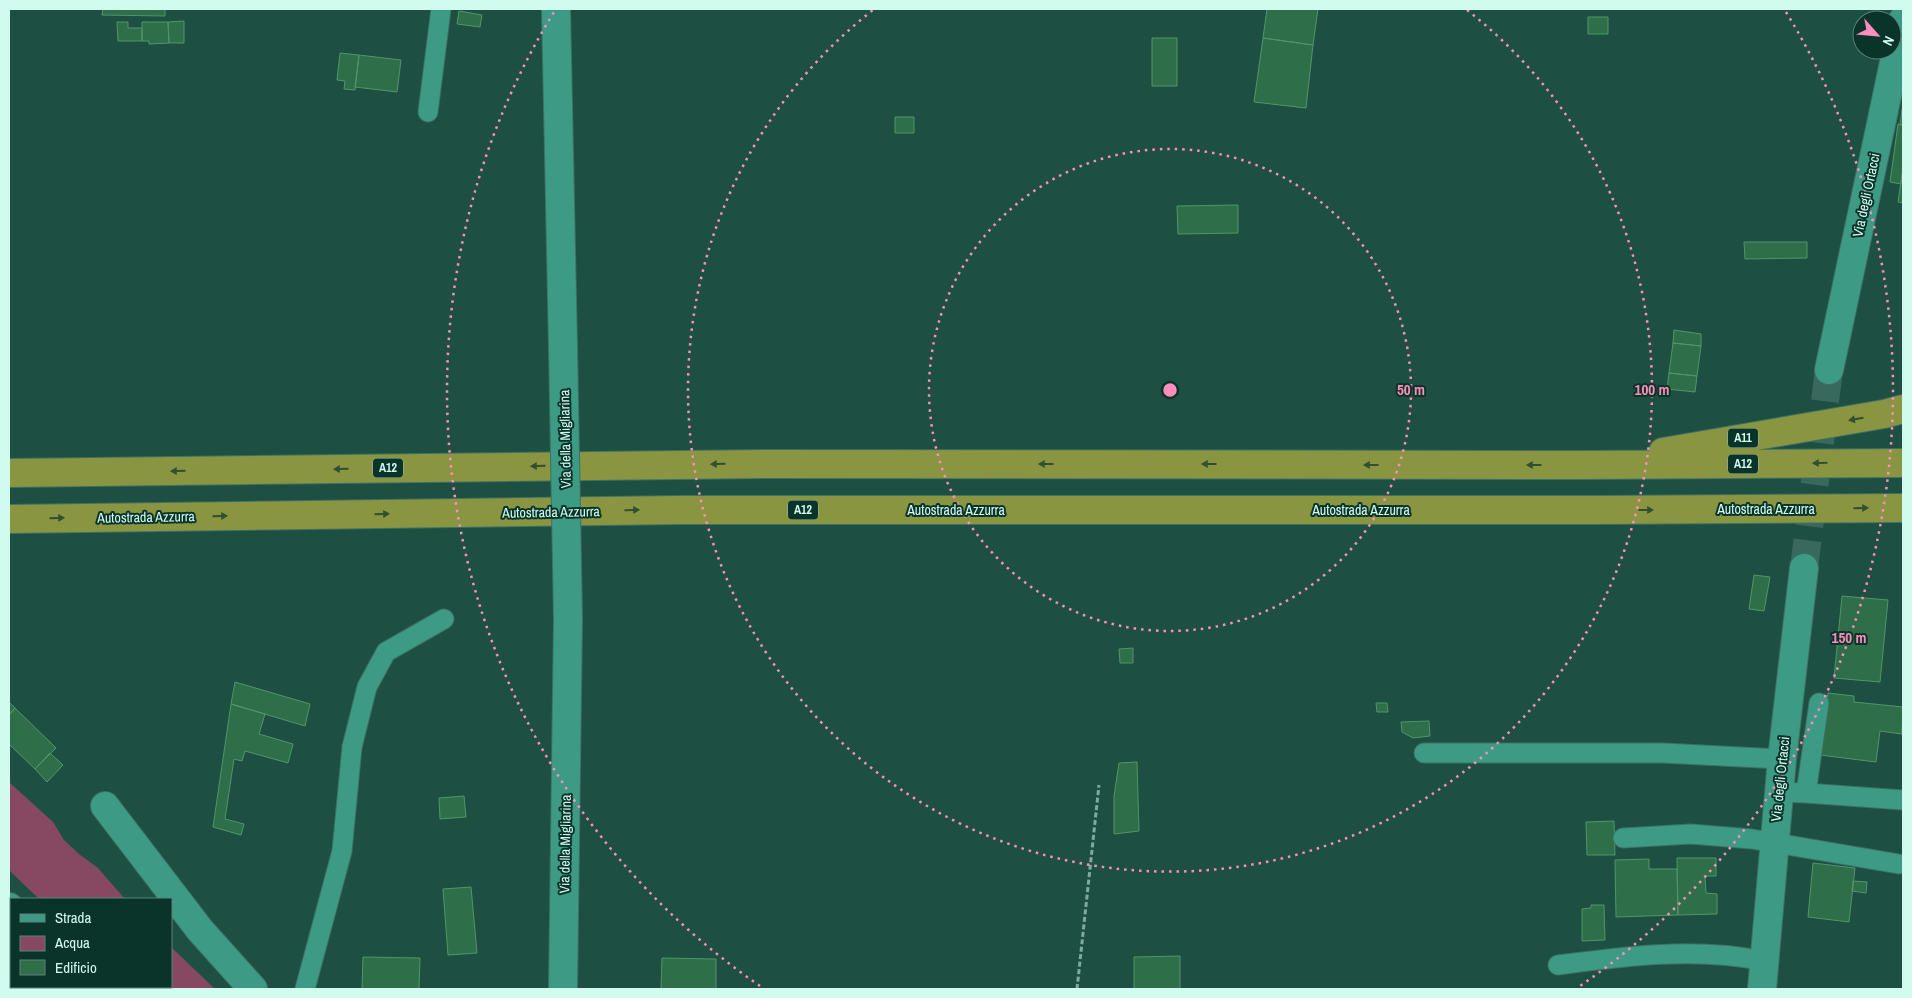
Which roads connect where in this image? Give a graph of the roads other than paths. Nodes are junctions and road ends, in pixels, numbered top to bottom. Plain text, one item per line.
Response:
1 (441, 9) edge
2 (556, 9) edge
3 (1903, 20) edge
4 (428, 112) dead end
5 (1829, 370) tunnel mouth
6 (1903, 409) edge
7 (1903, 462) edge
8 (1582, 465) junction
9 (9, 473) edge
10 (1903, 508) edge
11 (9, 519) edge
12 (1804, 568) tunnel mouth
13 (444, 618) dead end
14 (1819, 703) dead end
15 (1424, 753) dead end
16 (1782, 759) junction
17 (1779, 792) junction
18 (1806, 793) junction
19 (1903, 800) edge
20 (105, 806) dead end
21 (1623, 838) dead end
22 (1774, 844) junction
23 (1898, 864) dead end
24 (1764, 961) junction
25 (1558, 965) dead end
26 (253, 989) edge
27 (305, 989) edge
28 (563, 989) edge
29 (1762, 989) edge

1 - 4 lane
2 - 28 street, Via della Migliarina, bridge
3 - 5 street, Via degli Ortacci
6 -> 8 highway, A11
7 -> 8 highway, A12
8 -> 9 highway, A12
11 -> 10 highway, Autostrada Azzurra / A12
12 - 16 street, Via degli Ortacci
13 - 27 lane
14 - 18 lane
15 - 16 lane
16 - 17 street, Via degli Ortacci
17 - 18 lane
17 - 22 street, Via degli Ortacci
18 - 19 lane
20 - 26 street
21 - 22 lane
22 - 23 lane
22 - 24 street, Via degli Ortacci
24 - 25 lane
24 - 29 street, Via degli Ortacci

